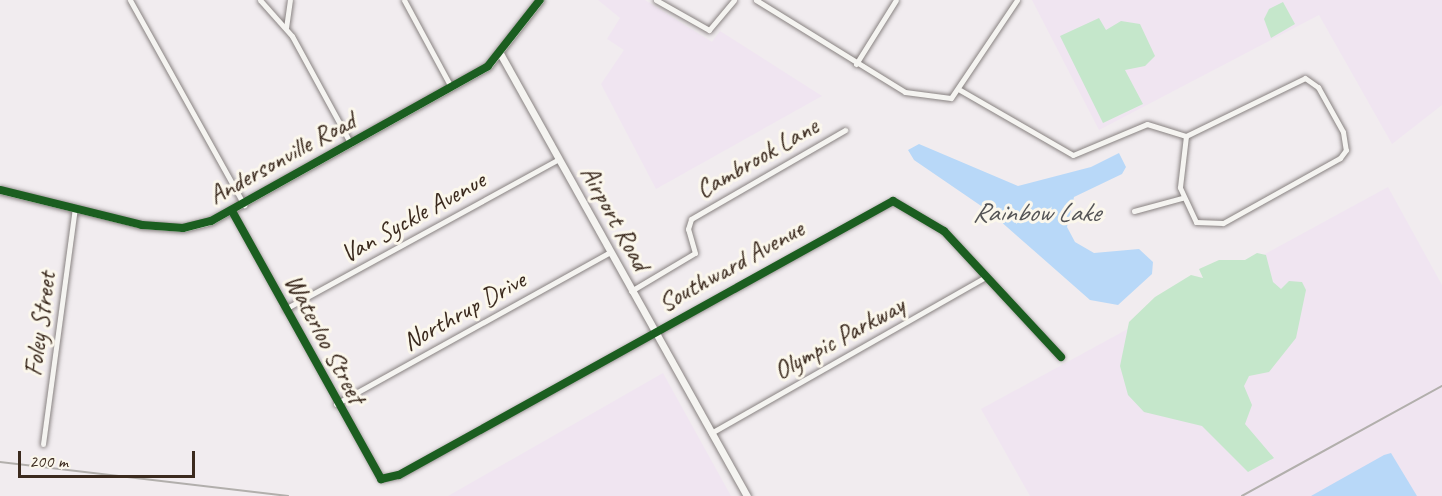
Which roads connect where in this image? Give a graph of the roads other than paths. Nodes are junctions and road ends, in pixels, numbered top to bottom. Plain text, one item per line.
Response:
1 (130, 0) edge
2 (260, 0) edge
3 (291, 0) edge
4 (404, 0) edge
5 (540, 0) edge
6 (656, 0) edge
7 (734, 0) edge
8 (756, 0) edge
9 (896, 0) edge
10 (1017, 0) edge
11 (286, 28) junction
12 (501, 55) junction
13 (856, 64) junction
14 (451, 87) junction
15 (960, 90) junction
16 (845, 130) dead end
17 (1186, 136) junction
18 (351, 144) junction
19 (559, 159) junction
20 (0, 190) edge
21 (1182, 198) junction
22 (244, 205) junction
23 (75, 208) junction
24 (232, 211) junction
25 (1134, 211) dead end
26 (610, 252) junction
27 (986, 278) junction
28 (631, 291) junction
29 (285, 309) junction
30 (654, 332) junction
31 (1061, 357) dead end
32 (336, 404) junction
33 (711, 432) junction
34 (43, 444) dead end
35 (386, 480) joint
36 (747, 496) edge

1 - 22 street
2 - 11 street
3 - 11 street
4 - 14 street
5 - 12 street, Andersonville Road
6 - 7 street
8 - 13 street
9 - 13 street
10 - 15 street
11 - 18 street
12 - 14 street, Andersonville Road
12 - 19 street, Airport Road
13 - 15 street
14 - 18 street, Andersonville Road
15 - 17 street
16 - 28 street, Cambrook Lane
17 - 21 street
17 - 21 street
18 - 22 street, Andersonville Road
19 - 26 street, Airport Road
19 - 29 street, Van Syckle Avenue
20 - 23 street, Andersonville Road
21 - 25 street
22 - 24 street, Andersonville Road
23 - 24 street, Andersonville Road
23 - 34 street, Foley Street
24 - 29 street, Waterloo Street
26 - 28 street, Airport Road
26 - 32 street, Northrup Drive
27 - 30 street, Southward Avenue
27 - 31 street, Southward Avenue
27 - 33 street, Olympic Parkway
28 - 30 street, Airport Road
29 - 32 street, Waterloo Street
30 - 33 street, Airport Road
30 - 35 street, Southward Avenue
32 - 35 street, Waterloo Street
33 - 36 street, Airport Road

